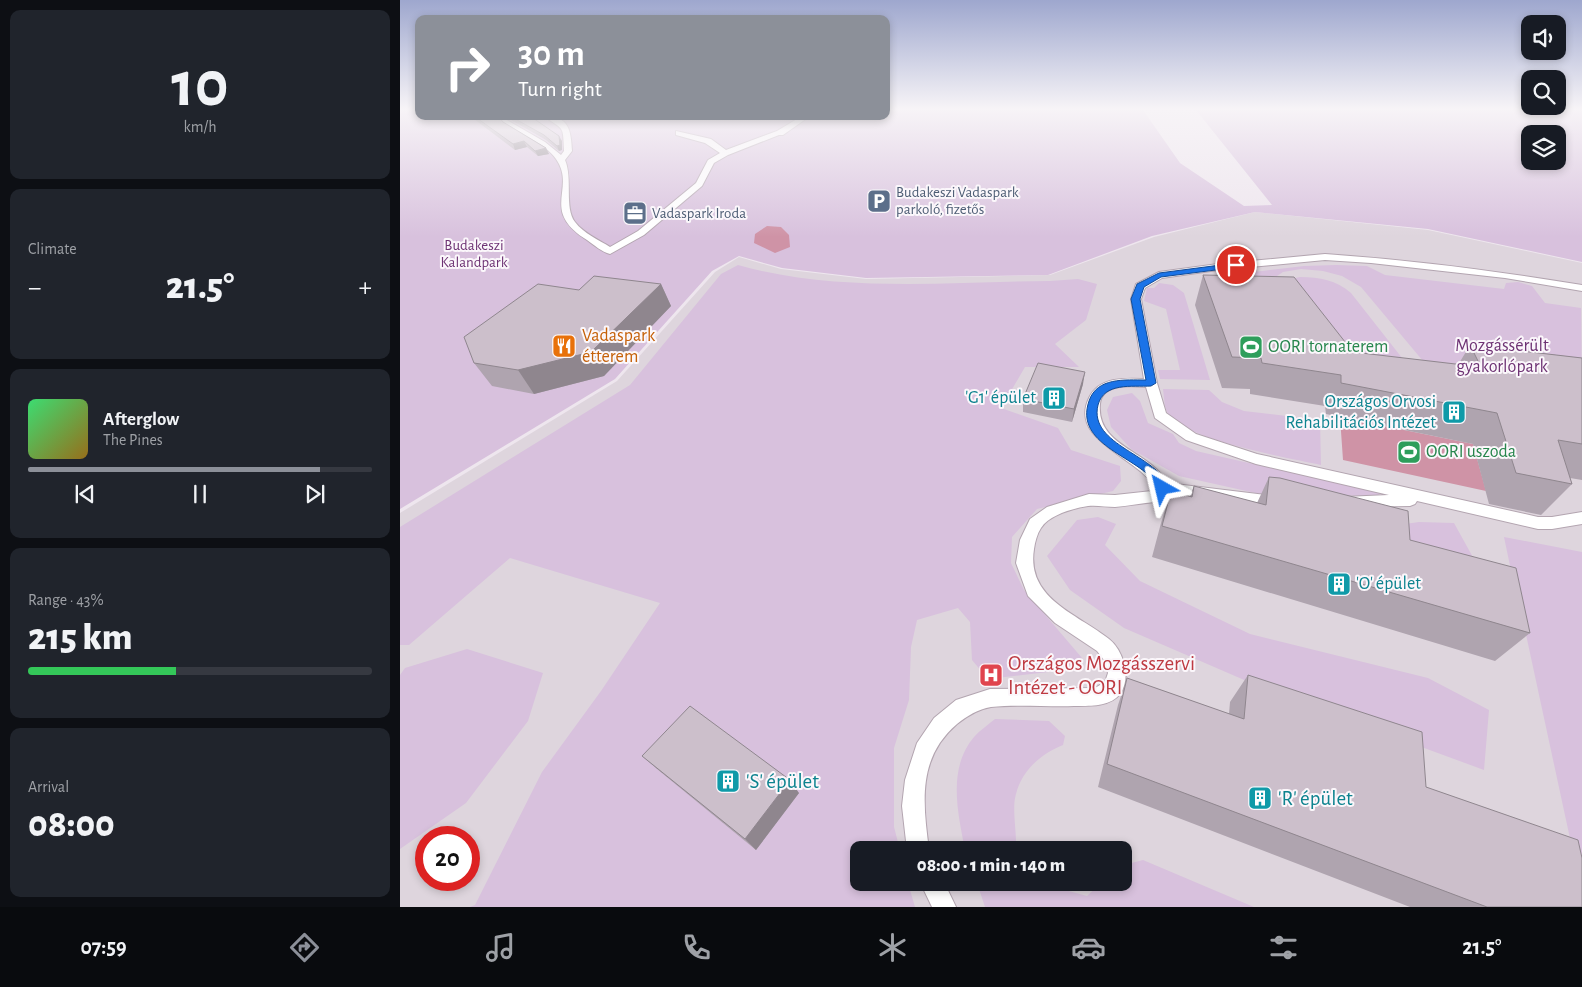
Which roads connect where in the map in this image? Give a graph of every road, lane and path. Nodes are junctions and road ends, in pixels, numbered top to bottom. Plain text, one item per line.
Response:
1 (551, 152) edge
2 (567, 152) edge
3 (728, 152) edge
4 (724, 154) joint
5 (561, 160) junction
6 (1582, 288) edge
7 (1151, 383) junction
8 (1162, 488) junction
9 (1434, 500) junction
10 (1339, 501) edge
11 (1292, 502) edge
12 (1582, 518) edge
13 (917, 841) edge
14 (936, 891) edge
15 (944, 907) edge

1 - 5 street
2 - 5 street
3 - 4 street
4 - 5 street
6 - 7 street
7 - 8 street
7 - 9 street
8 - 11 street
8 - 13 street
9 - 10 street
9 - 12 street
14 - 15 street

